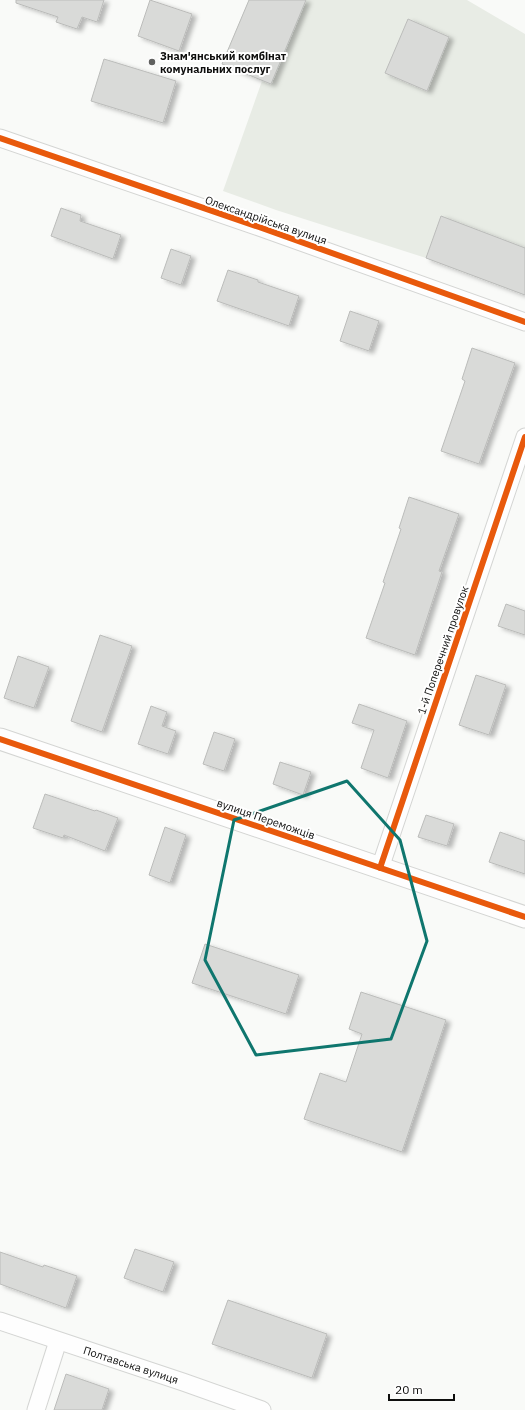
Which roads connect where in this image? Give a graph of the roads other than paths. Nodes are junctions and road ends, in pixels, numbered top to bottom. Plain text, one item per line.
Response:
1 (0, 138) edge
2 (525, 322) edge
3 (525, 437) edge
4 (0, 739) edge
5 (380, 868) junction
6 (525, 917) edge
7 (0, 1321) edge
8 (58, 1341) junction
9 (36, 1410) edge
10 (262, 1410) edge

1 - 2 street, Олександрійська вулиця
3 - 5 street, 1-й Поперечний провулок
4 - 5 street, вулиця Переможців
5 - 6 street, вулиця Переможців
7 - 8 street, Полтавська вулиця
8 - 9 street
8 - 10 street, Полтавська вулиця

